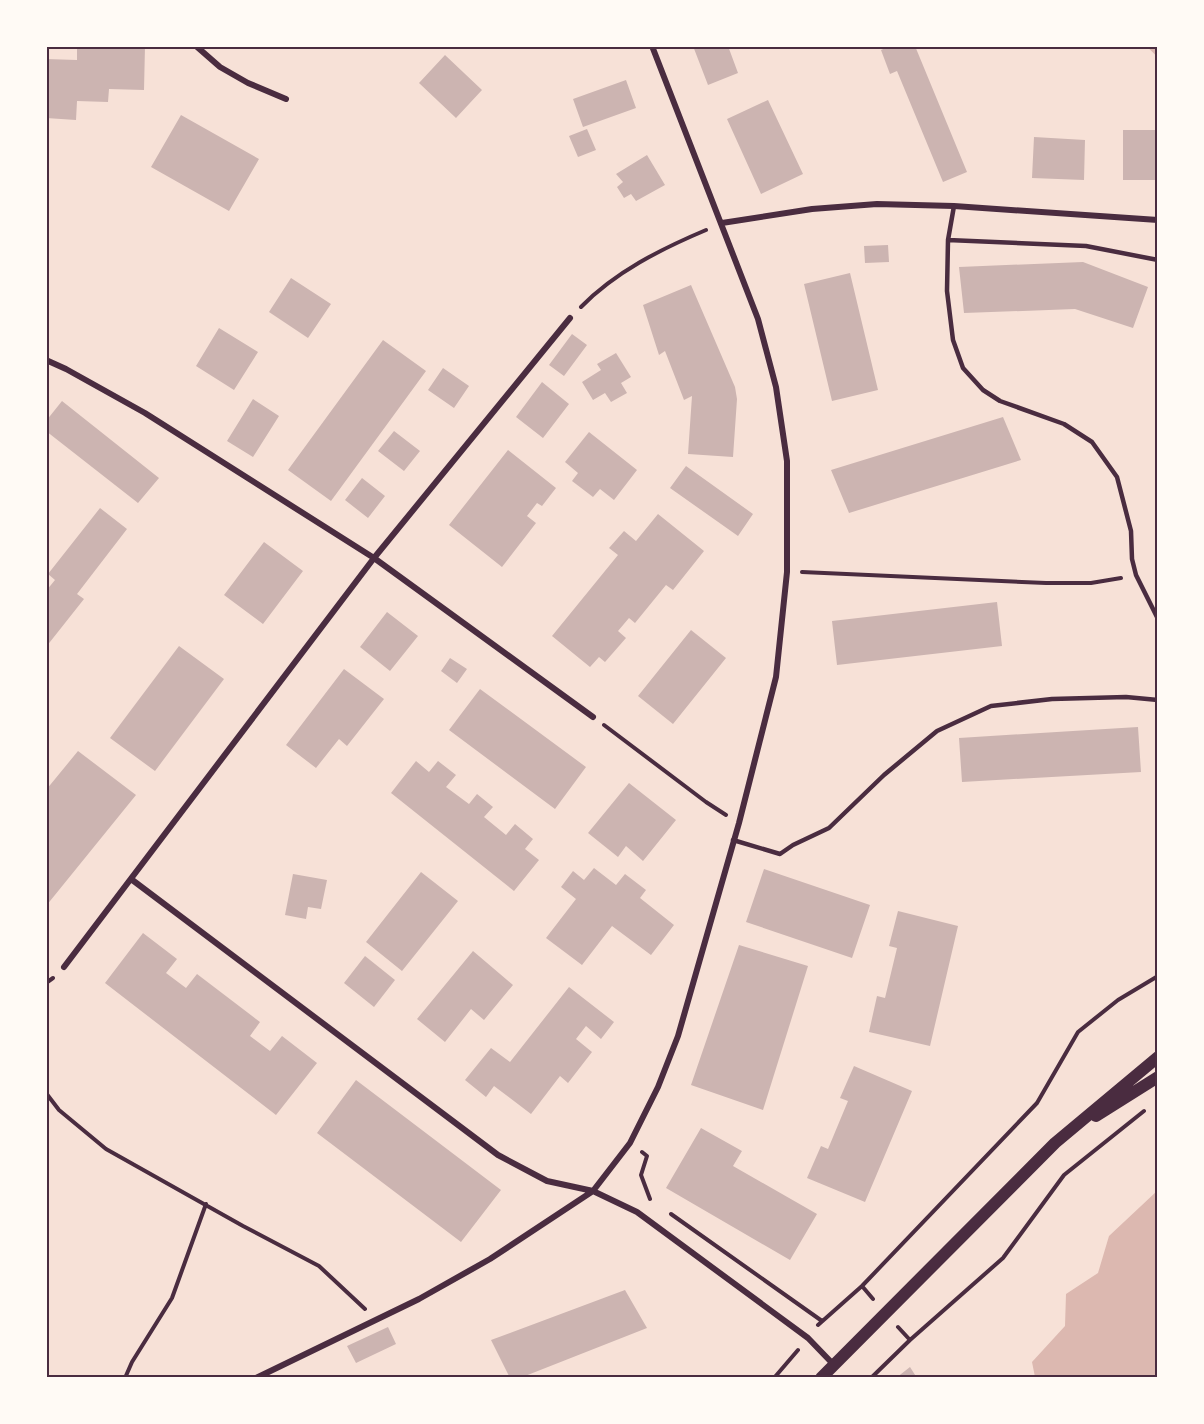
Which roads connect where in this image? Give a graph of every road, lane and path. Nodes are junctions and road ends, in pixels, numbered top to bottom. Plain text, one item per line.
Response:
1 (196, 46) edge
2 (652, 46) edge
3 (286, 99) dead end
4 (954, 206) junction
5 (1158, 220) edge
6 (722, 223) junction
7 (948, 240) junction
8 (1158, 260) edge
9 (570, 318) joint
10 (46, 360) edge
11 (374, 558) junction
12 (787, 572) junction
13 (1136, 575) junction
14 (1158, 619) edge
15 (1158, 700) edge
16 (594, 717) joint
17 (739, 823) junction
18 (733, 840) junction
19 (131, 879) junction
20 (64, 967) dead end
21 (1158, 976) edge
22 (1158, 1057) edge
23 (1158, 1077) edge
24 (46, 1093) edge
25 (1148, 1108) dead end
26 (630, 1143) junction
27 (1055, 1143) junction
28 (593, 1191) junction
29 (206, 1204) junction
30 (657, 1204) dead end
31 (665, 1210) dead end
32 (376, 1320) junction
33 (822, 1321) junction
34 (808, 1338) junction
35 (834, 1365) junction
36 (125, 1377) edge
37 (256, 1377) edge
38 (774, 1377) edge
39 (821, 1377) edge
40 (871, 1377) edge

1 - 3 street
2 - 6 street
4 - 5 street
4 - 6 street
4 - 7 lane
6 - 9 path
6 - 12 street
7 - 8 lane
7 - 13 lane
9 - 11 street
10 - 11 street
11 - 16 street
11 - 19 street
12 - 13 path
12 - 17 street
13 - 14 lane
15 - 18 lane
16 - 17 path
17 - 18 street
18 - 26 street
19 - 20 street
19 - 28 street
21 - 33 path
22 - 27 main road
23 - 27 main road
24 - 29 path
25 - 40 path
26 - 28 street
26 - 30 path
27 - 35 main road
28 - 32 street
28 - 34 street
29 - 32 path
29 - 36 path
31 - 33 path
32 - 37 street
33 - 34 path
34 - 35 street
34 - 38 path
35 - 39 main road

